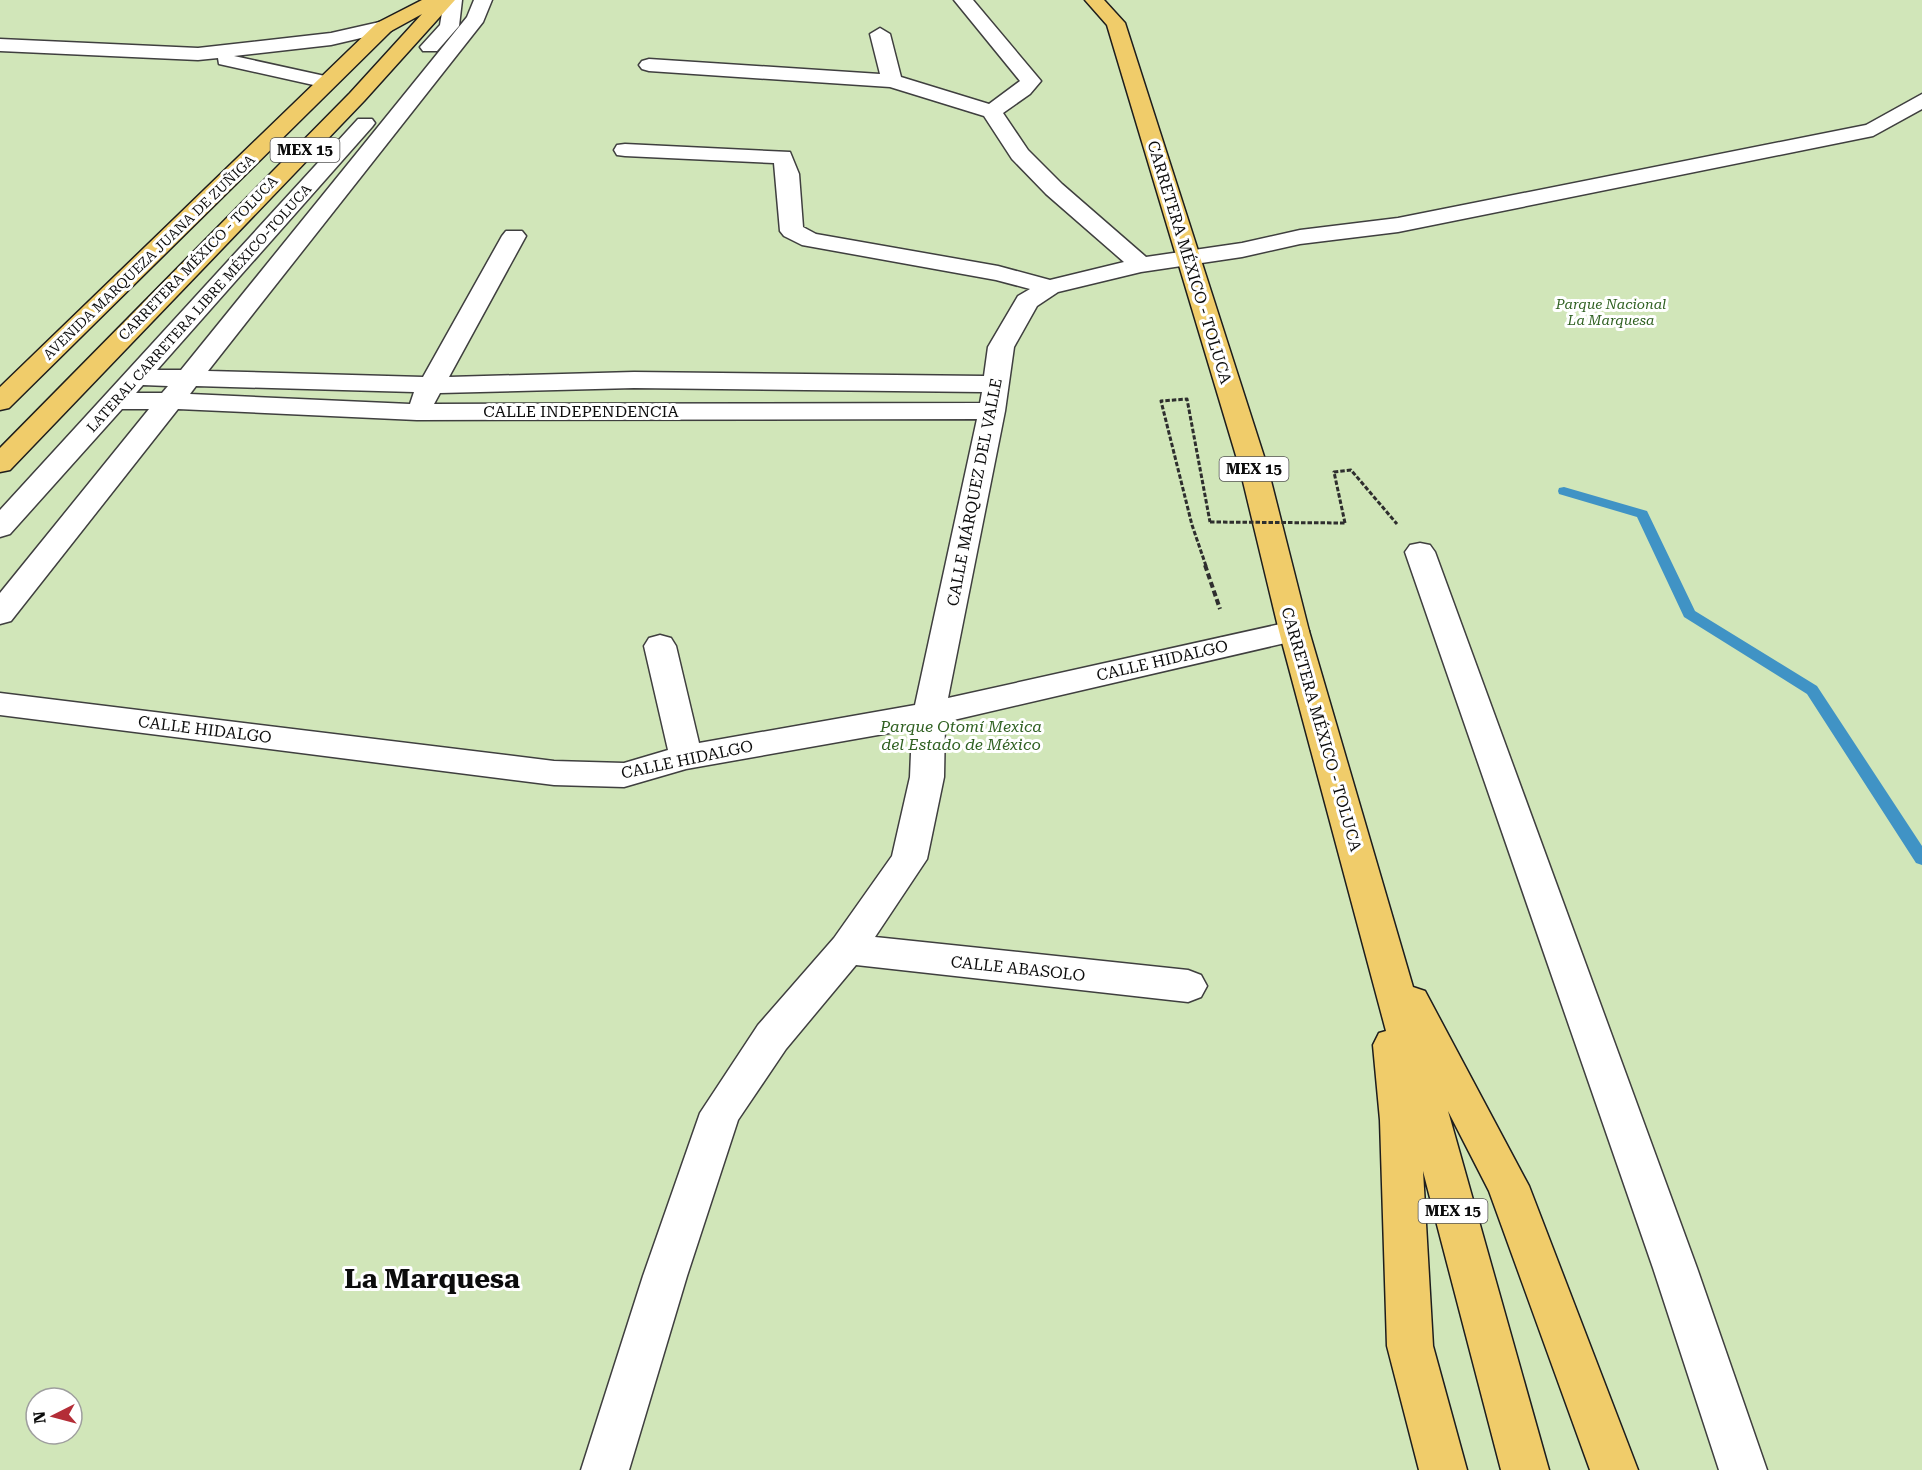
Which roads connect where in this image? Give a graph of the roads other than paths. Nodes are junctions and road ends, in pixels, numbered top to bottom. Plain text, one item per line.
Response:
1 (437, 0) edge
2 (446, 0) edge
3 (453, 0) edge
4 (483, 0) edge
5 (963, 0) edge
6 (1094, 0) edge
7 (384, 27) junction
8 (880, 34) dead end
9 (0, 45) edge
10 (198, 54) junction
11 (649, 65) dead end
12 (892, 81) junction
13 (327, 82) junction
14 (1922, 100) edge
15 (992, 112) junction
16 (625, 150) dead end
17 (514, 236) dead end
18 (1189, 258) junction
19 (1141, 265) junction
20 (1050, 287) junction
21 (139, 377) junction
22 (634, 380) junction
23 (432, 385) junction
24 (179, 390) junction
25 (994, 397) junction
26 (115, 401) junction
27 (0, 402) edge
28 (634, 411) junction
29 (417, 412) junction
30 (0, 464) edge
31 (0, 528) edge
32 (1420, 552) road end
33 (0, 614) edge
34 (1294, 631) junction
35 (660, 646) dead end
36 (0, 704) edge
37 (929, 714) junction
38 (686, 757) junction
39 (847, 949) junction
40 (1384, 951) junction
41 (1188, 986) dead end
42 (605, 1470) edge
43 (1443, 1470) edge
44 (1525, 1470) edge
45 (1614, 1470) edge
46 (1743, 1470) edge

1 - 7 main road, AVENIDA MARQUEZA JUANA DE ZUÑIGA
2 - 30 main road, CARRETERA MÉXICO - TOLUCA / MEX 15
3 - 21 street, LATERAL CARRETERA LIBRE MÉXICO-TOLUCA
4 - 24 street
5 - 15 street
6 - 18 main road, CARRETERA MÉXICO - TOLUCA / MEX 15
7 - 10 street
7 - 13 main road, AVENIDA MARQUEZA JUANA DE ZUÑIGA
8 - 12 street
9 - 10 street
10 - 13 street
11 - 12 street
12 - 15 street
13 - 27 main road, AVENIDA MARQUEZA JUANA DE ZUÑIGA
14 - 18 street
15 - 19 street
16 - 20 street
17 - 23 street
18 - 19 street
18 - 34 main road, CARRETERA MÉXICO - TOLUCA / MEX 15
19 - 20 street
20 - 25 street, CALLE MÁRQUEZ DEL VALLE
21 - 24 street
21 - 26 street, LATERAL CARRETERA LIBRE MÉXICO-TOLUCA
22 - 23 street, CALLE INDEPENDENCIA
22 - 25 street, CALLE INDEPENDENCIA
22 - 28 street
23 - 24 street, CALLE INDEPENDENCIA
23 - 29 street
24 - 26 street
24 - 29 street, CALLE INDEPENDENCIA
24 - 33 street
25 - 28 street, CALLE INDEPENDENCIA
25 - 37 street, CALLE MÁRQUEZ DEL VALLE
26 - 31 street, LATERAL CARRETERA LIBRE MÉXICO-TOLUCA
28 - 29 street, CALLE INDEPENDENCIA
32 - 46 street
34 - 37 street, CALLE HIDALGO
34 - 40 main road, CARRETERA MÉXICO - TOLUCA / MEX 15
35 - 38 street
36 - 38 street, CALLE HIDALGO
37 - 38 street, CALLE HIDALGO
37 - 39 street, CALLE MÁRQUEZ DEL VALLE
39 - 41 street, CALLE ABASOLO
39 - 42 street, CALLE MÁRQUEZ DEL VALLE
40 - 43 main road
40 - 44 main road, CARRETERA MÉXICO - TOLUCA / MEX 15
40 - 45 main road

